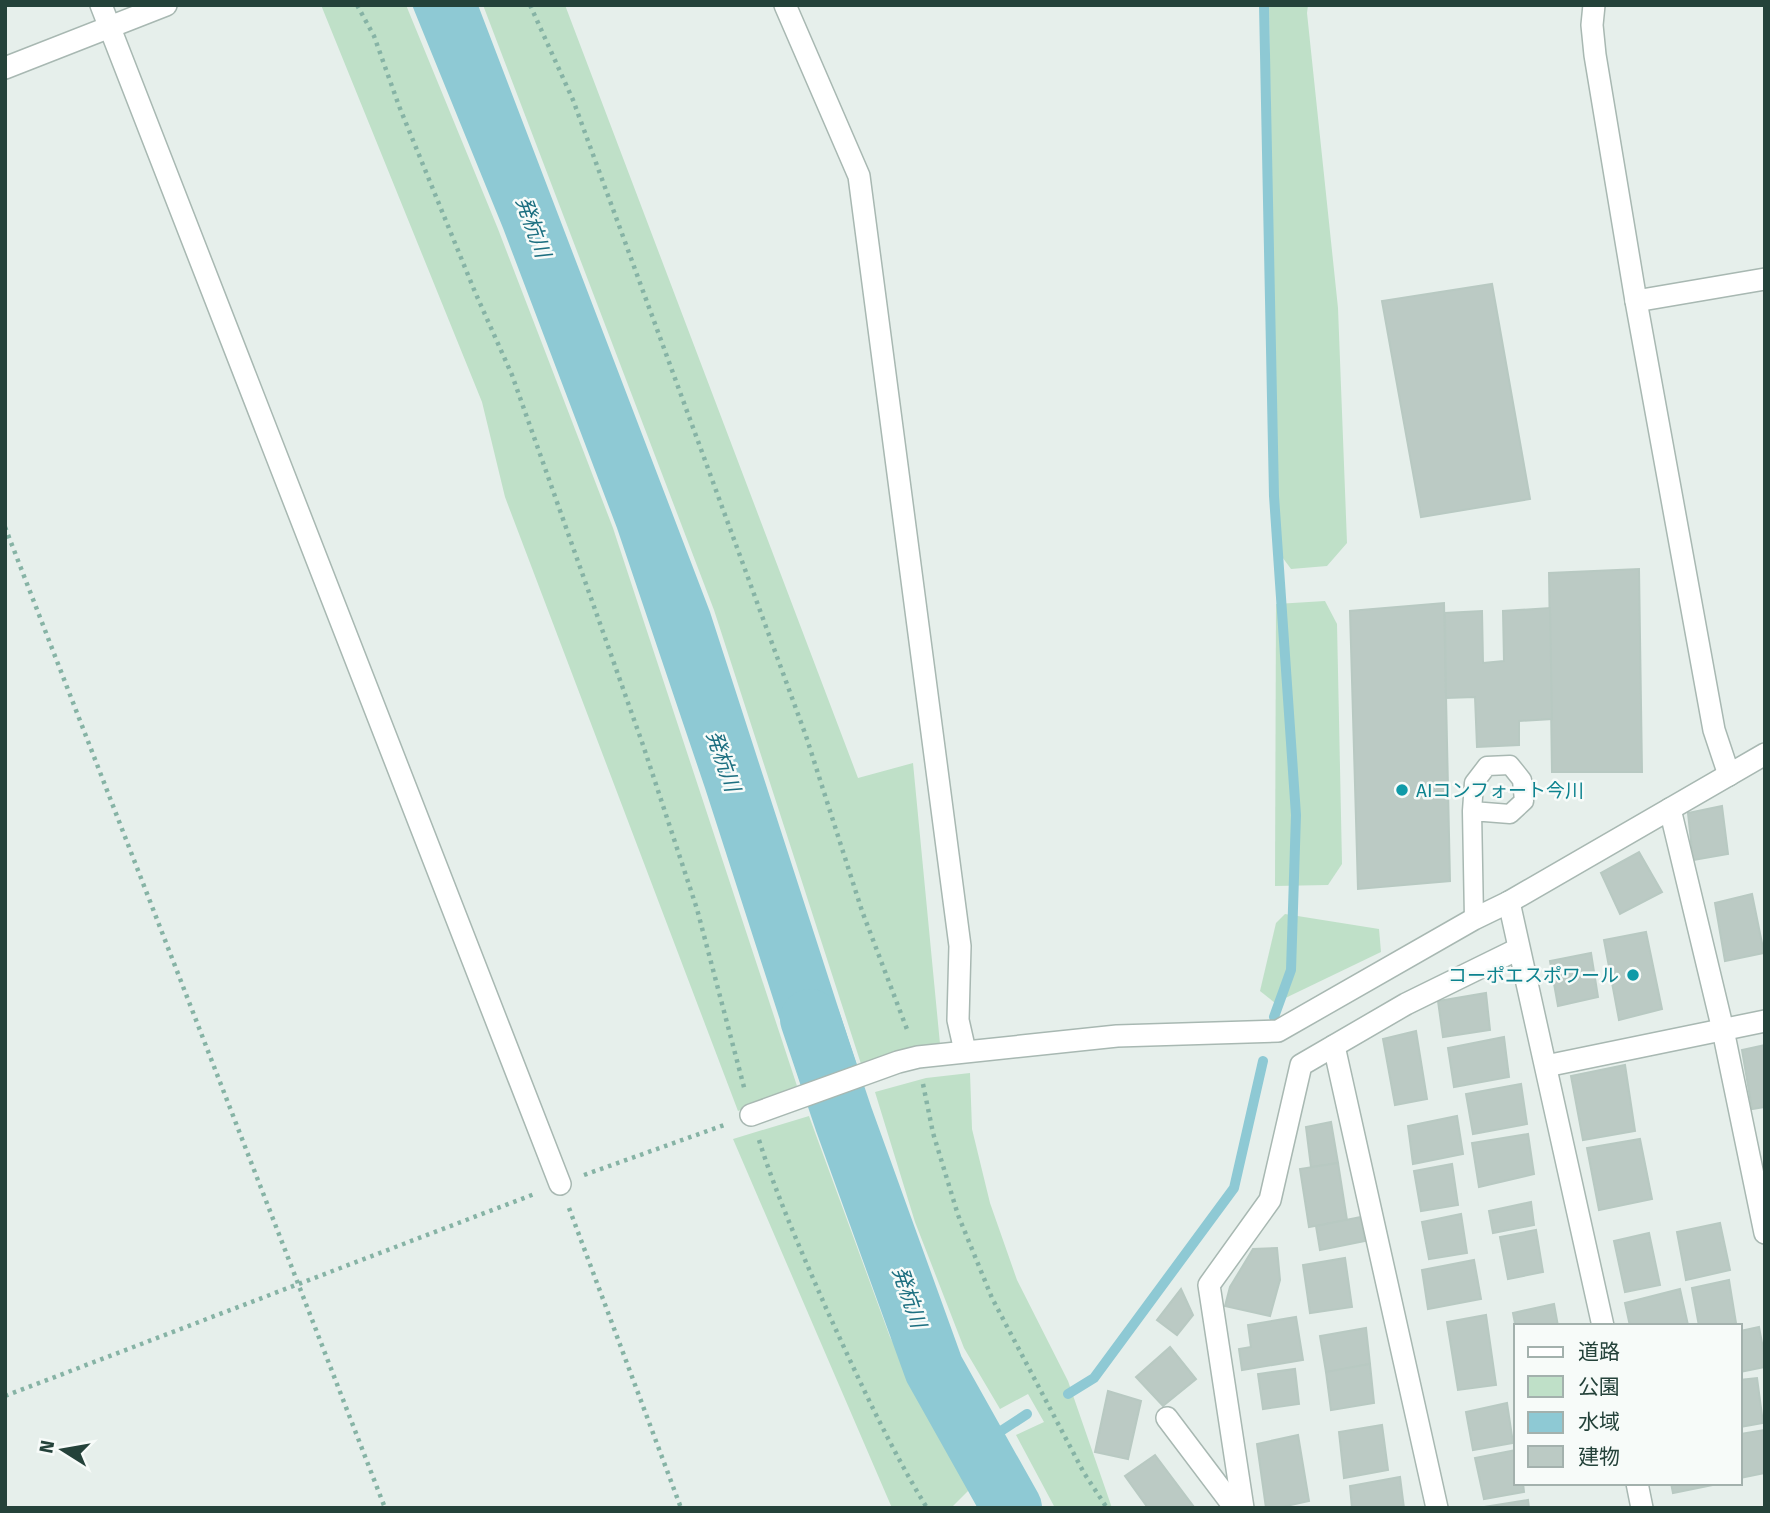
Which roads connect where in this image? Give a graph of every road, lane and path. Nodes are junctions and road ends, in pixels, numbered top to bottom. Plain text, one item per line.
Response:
1 (101, 5) edge
2 (166, 5) edge
3 (357, 5) edge
4 (530, 5) edge
5 (785, 5) edge
6 (1594, 5) edge
7 (110, 28) junction
8 (5, 68) edge
9 (1765, 279) edge
10 (1636, 301) junction
11 (5, 527) edge
12 (1765, 754) edge
13 (1729, 775) junction
14 (1670, 809) junction
15 (1472, 811) dead end
16 (1509, 902) junction
17 (1474, 919) junction
18 (1518, 949) junction
19 (1765, 1021) edge
20 (1723, 1030) junction
21 (1334, 1046) junction
22 (965, 1051) junction
23 (908, 1060) junction
24 (1546, 1066) junction
25 (751, 1115) junction
26 (560, 1184) junction
27 (1765, 1233) edge
28 (298, 1285) junction
29 (1603, 1324) edge
30 (5, 1396) edge
31 (1167, 1419) dead end
32 (1637, 1485) edge
33 (385, 1508) edge
34 (681, 1508) edge
35 (927, 1508) edge
36 (1107, 1508) edge
37 (1235, 1508) edge
38 (1243, 1508) edge
39 (1437, 1508) edge
40 (1643, 1508) edge

1 - 7 street
2 - 7 street
3 - 25 path
4 - 23 path
5 - 22 street
6 - 10 street
7 - 8 street
7 - 26 street
9 - 10 street
10 - 13 street
11 - 28 path
12 - 13 street
13 - 14 street
14 - 16 street
14 - 20 street
15 - 17 lane
16 - 17 street
16 - 18 street
17 - 22 street
18 - 21 street
18 - 24 street
19 - 20 street
20 - 24 street
20 - 27 street
21 - 38 street
21 - 39 street
22 - 23 street
23 - 25 street
23 - 36 path
24 - 29 street
25 - 26 path
25 - 35 path
26 - 28 path
26 - 34 path
28 - 30 path
28 - 33 path
31 - 37 street
32 - 40 street

